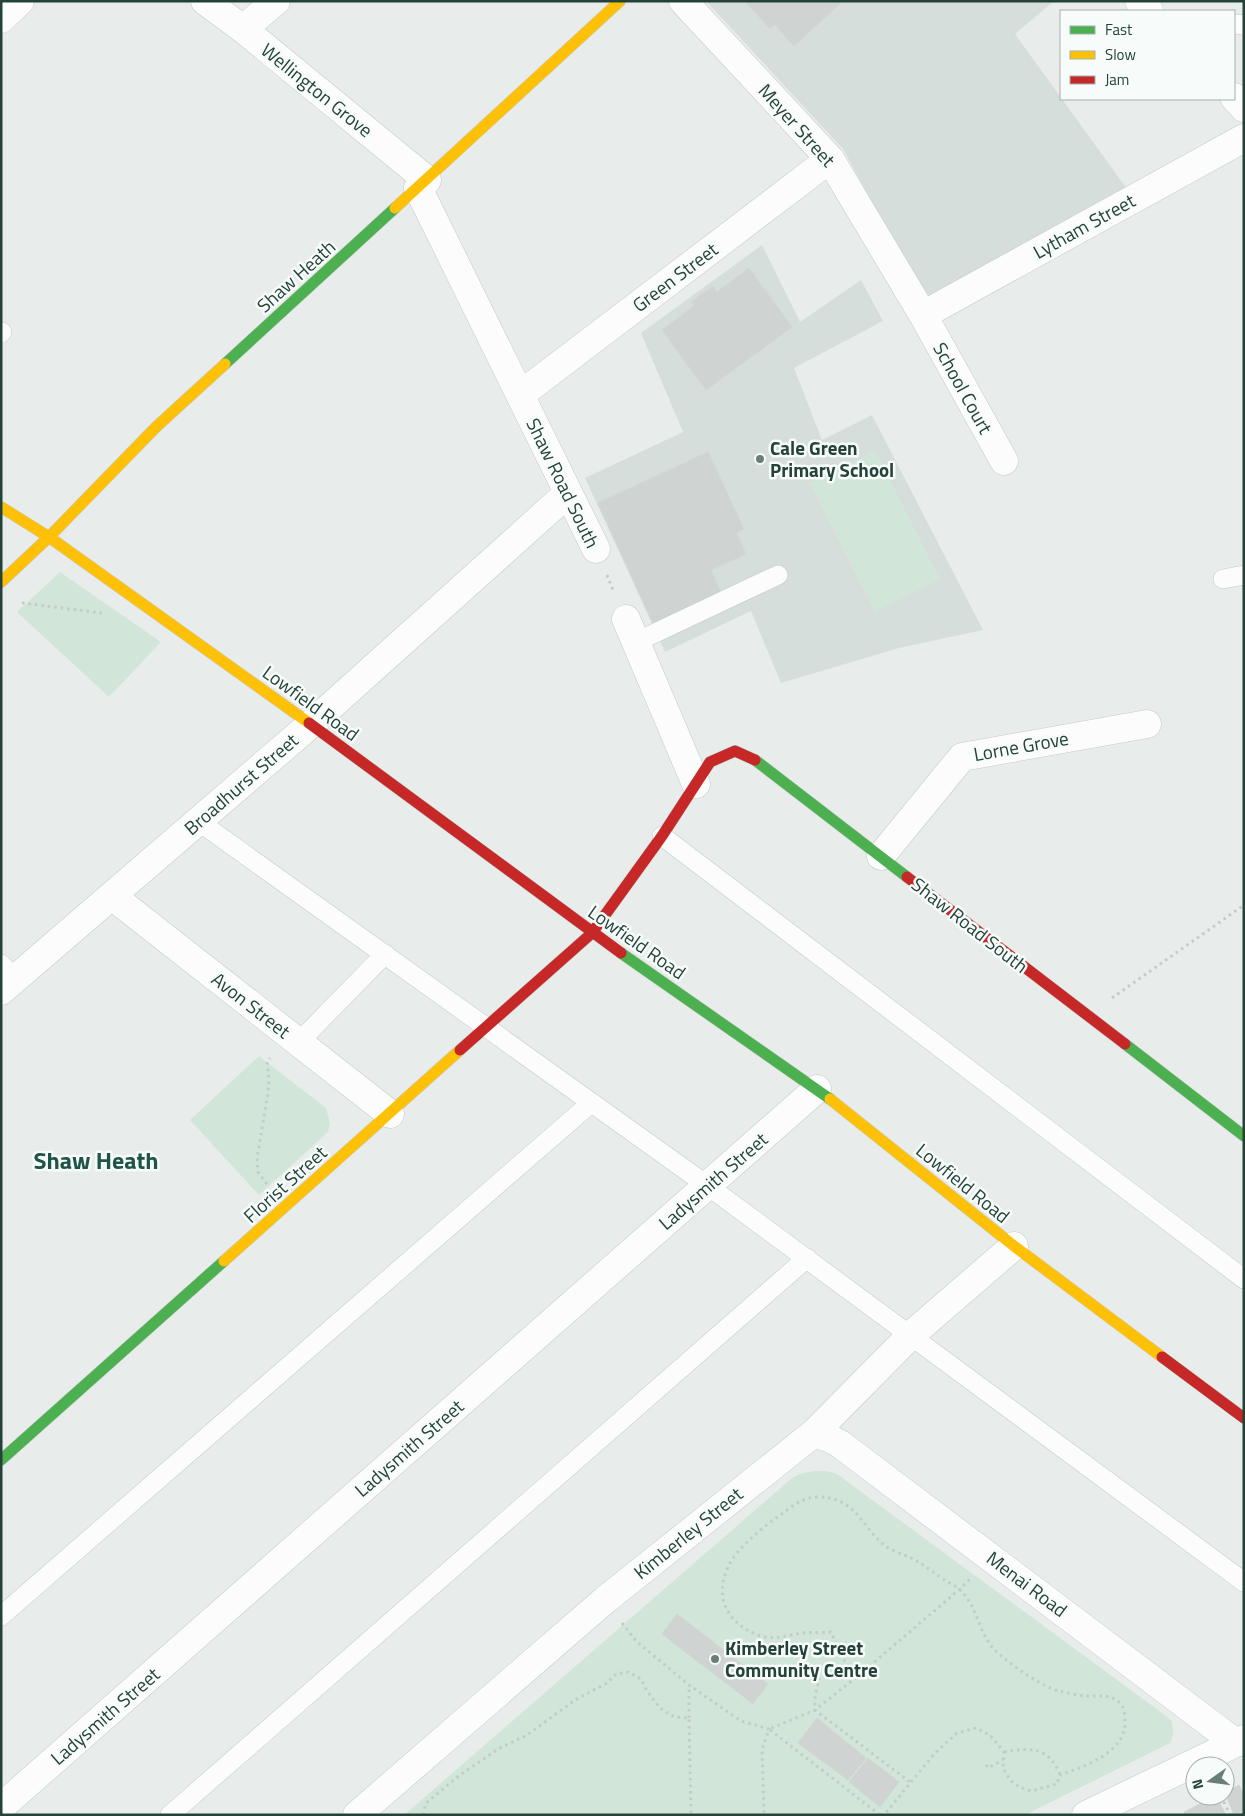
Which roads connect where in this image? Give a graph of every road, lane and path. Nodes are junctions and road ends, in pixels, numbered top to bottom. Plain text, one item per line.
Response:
1 (20, 1) edge
2 (205, 1) edge
3 (276, 1) edge
4 (620, 1) edge
5 (683, 1) edge
6 (1139, 1) edge
7 (1148, 10) edge
8 (1, 20) edge
9 (243, 29) junction
10 (1235, 99) edge
11 (1244, 108) edge
12 (1244, 138) edge
13 (830, 159) junction
14 (423, 184) junction
15 (923, 315) junction
16 (520, 395) junction
17 (1004, 461) dead end
18 (567, 494) junction
19 (1, 507) edge
20 (50, 537) junction
21 (596, 549) joint
22 (778, 575) dead end
23 (1244, 575) edge
24 (1223, 579) dead end
25 (1, 582) edge
26 (18, 602) dead end
27 (111, 614) dead end
28 (631, 630) junction
29 (311, 724) junction
30 (1147, 724) dead end
31 (696, 784) junction
32 (198, 821) junction
33 (662, 836) junction
34 (881, 856) junction
35 (112, 896) junction
36 (1244, 905) edge
37 (592, 933) junction
38 (385, 954) junction
39 (6, 978) edge
40 (1087, 1016) junction
41 (487, 1028) junction
42 (295, 1039) junction
43 (817, 1089) junction
44 (591, 1103) junction
45 (390, 1114) junction
46 (1244, 1136) edge
47 (708, 1186) junction
48 (287, 1206) junction
49 (1014, 1246) junction
50 (806, 1258) junction
51 (1244, 1279) edge
52 (911, 1335) junction
53 (1244, 1418) edge
54 (814, 1433) junction
55 (1, 1460) edge
56 (1244, 1582) edge
57 (960, 1589) junction
58 (605, 1600) junction
59 (1, 1616) edge
60 (818, 1671) dead end
61 (858, 1676) junction
62 (690, 1686) junction
63 (816, 1710) junction
64 (689, 1718) junction
65 (770, 1729) junction
66 (1240, 1741) edge
67 (1004, 1752) junction
68 (1003, 1760) junction
69 (986, 1765) dead end
70 (1060, 1775) junction
71 (910, 1782) junction
72 (1, 1807) edge
73 (170, 1815) edge
74 (357, 1815) edge
75 (422, 1815) edge
76 (692, 1815) edge
77 (764, 1815) edge
78 (882, 1815) edge
79 (1086, 1815) edge

1 - 8 street
2 - 9 street, Wellington Grove
3 - 9 street
4 - 14 street, Shaw Heath
5 - 13 street, Meyer Street
6 - 7 street
9 - 14 street, Wellington Grove
10 - 11 street
12 - 15 street, Lytham Street
13 - 15 street, Meyer Street
13 - 16 street, Green Street
14 - 16 street, Shaw Road South
14 - 20 street, Shaw Heath
15 - 17 street, School Court
16 - 18 street, Shaw Road South
18 - 21 street, Shaw Road South
18 - 29 street, Broadhurst Street
19 - 20 street, Lowfield Road
20 - 25 street, Shaw Heath
20 - 29 street, Lowfield Road
21 - 28 path, Shaw Road South
22 - 28 lane
23 - 24 lane
26 - 27 path
28 - 31 street
29 - 32 street, Broadhurst Street
29 - 37 street, Lowfield Road
30 - 34 street, Lorne Grove
31 - 33 street, Shaw Road South
31 - 34 street, Shaw Road South
32 - 35 street, Broadhurst Street
32 - 38 lane
33 - 37 street, Shaw Road South
33 - 51 lane
34 - 40 street, Shaw Road South
35 - 39 street, Broadhurst Street
35 - 42 street, Avon Street
36 - 40 path
37 - 41 street, Florist Street
37 - 43 street, Lowfield Road
38 - 41 lane
38 - 42 lane
40 - 46 street, Shaw Road South
41 - 44 lane
41 - 45 street, Florist Street
42 - 45 street, Avon Street
42 - 48 path
43 - 47 street, Ladysmith Street
43 - 49 street, Lowfield Road
44 - 47 lane
44 - 59 lane
45 - 48 street, Florist Street
47 - 50 lane
47 - 72 street, Ladysmith Street
48 - 55 street, Florist Street
49 - 52 street, Kimberley Street
49 - 53 street, Lowfield Road
50 - 52 lane
50 - 73 lane
52 - 54 street, Kimberley Street
52 - 56 lane
54 - 58 street, Kimberley Street
54 - 66 street, Menai Road
57 - 61 path
57 - 61 path
57 - 70 path
58 - 62 path
58 - 74 street, Kimberley Street
60 - 63 path
61 - 63 path
62 - 64 path
62 - 65 path
63 - 65 path
63 - 71 path
64 - 75 path
64 - 76 path
65 - 77 path
65 - 78 path
66 - 79 street
67 - 68 path
67 - 70 path
67 - 71 path
68 - 69 path
68 - 70 path
71 - 78 path

